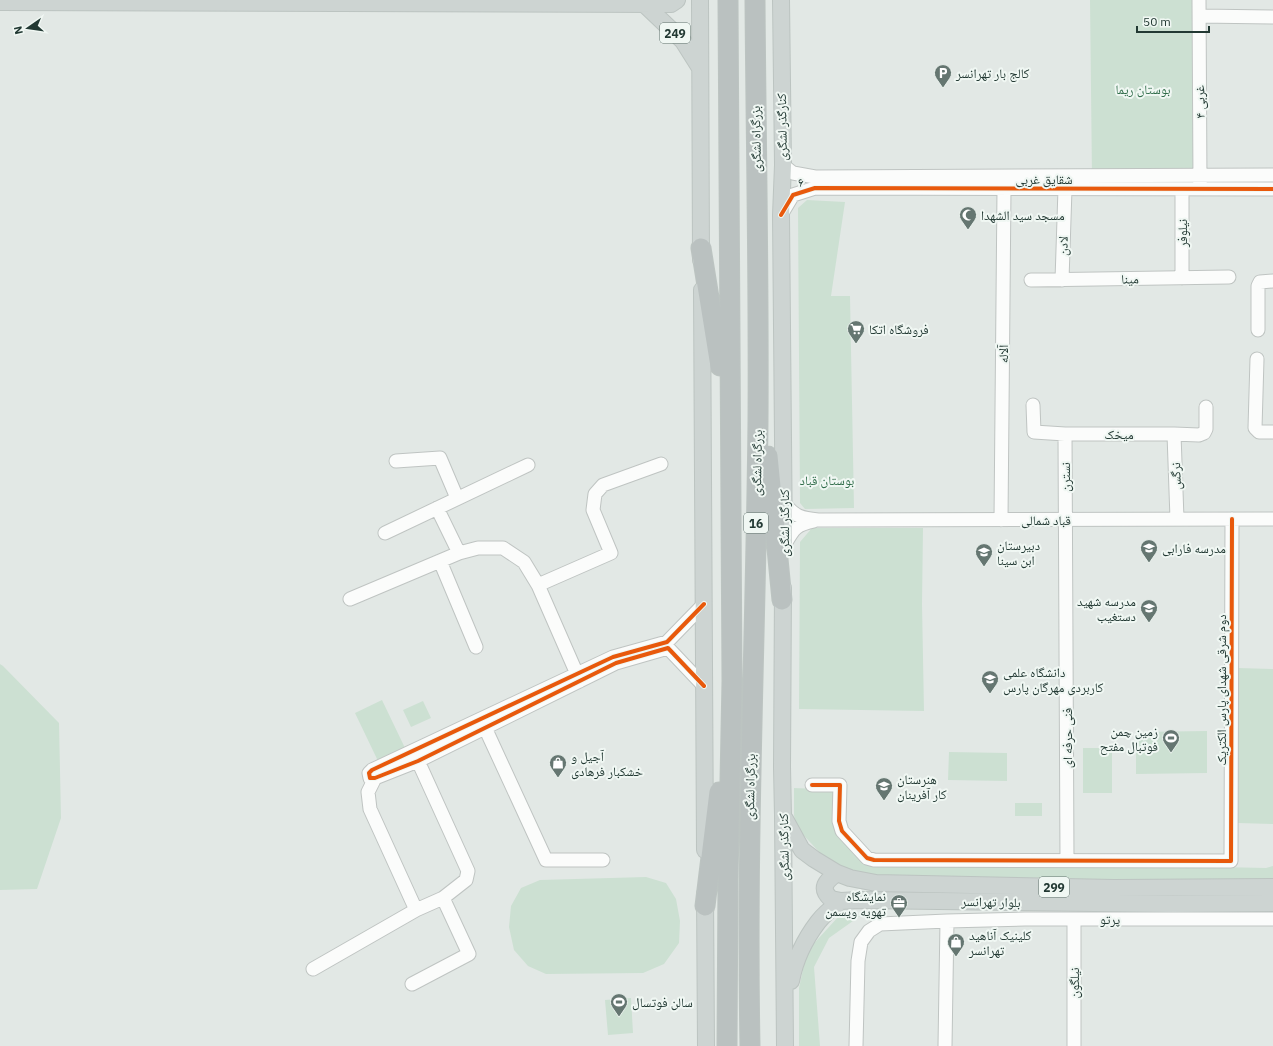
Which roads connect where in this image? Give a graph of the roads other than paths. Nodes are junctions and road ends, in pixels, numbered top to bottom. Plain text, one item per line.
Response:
1 (677, 0) edge
2 (700, 0) edge
3 (728, 0) edge
4 (755, 0) edge
5 (781, 0) edge
6 (1198, 0) edge
7 (0, 2) edge
8 (643, 3) junction
9 (1199, 16) junction
10 (1273, 17) edge
11 (700, 68) junction
12 (783, 165) junction
13 (1200, 175) junction
14 (1273, 175) edge
15 (958, 182) junction
16 (815, 183) junction
17 (1004, 189) junction
18 (1065, 189) junction
19 (1182, 189) junction
20 (1200, 189) junction
21 (1273, 189) edge
22 (781, 215) junction
23 (701, 248) junction
24 (1229, 277) dead end
25 (1182, 278) junction
26 (1031, 280) dead end
27 (1062, 280) junction
28 (1273, 281) edge
29 (758, 319) junction
30 (1258, 330) dead end
31 (1257, 359) dead end
32 (1033, 405) dead end
33 (1206, 408) dead end
34 (730, 425) junction
35 (1273, 432) edge
36 (1065, 434) junction
37 (1174, 434) junction
38 (396, 461) dead end
39 (661, 464) dead end
40 (528, 465) dead end
41 (457, 498) junction
42 (785, 504) junction
43 (437, 508) junction
44 (1177, 519) junction
45 (1232, 519) junction
46 (1273, 519) edge
47 (818, 520) junction
48 (1001, 520) junction
49 (1065, 520) junction
50 (385, 533) dead end
51 (785, 544) junction
52 (459, 553) junction
53 (440, 561) junction
54 (538, 585) junction
55 (350, 599) dead end
56 (782, 600) junction
57 (704, 604) junction
58 (476, 647) dead end
59 (578, 678) junction
60 (732, 681) junction
61 (704, 686) junction
62 (483, 723) junction
63 (418, 761) junction
64 (375, 778) junction
65 (812, 785) dead end
66 (783, 816) junction
67 (602, 860) dead end
68 (1068, 860) junction
69 (837, 873) junction
70 (1273, 887) edge
71 (443, 898) junction
72 (841, 901) junction
73 (995, 902) junction
74 (1273, 903) edge
75 (706, 906) junction
76 (416, 910) junction
77 (1273, 918) edge
78 (1025, 919) junction
79 (1074, 919) junction
80 (947, 921) junction
81 (313, 969) dead end
82 (412, 984) dead end
83 (785, 1015) junction
84 (706, 1046) edge
85 (727, 1046) edge
86 (750, 1046) edge
87 (785, 1046) edge
88 (856, 1046) edge
89 (945, 1046) edge
90 (1074, 1046) edge

1 - 8 main road
2 - 11 main road
3 - 34 highway, بزرگراه لشگری / 16
4 - 29 highway, بزرگراه لشگری / 16
5 - 12 main road, کنارگذر لشگری
6 - 9 street, ۴ غربی
7 - 8 main road
8 - 11 main road, 249
9 - 10 street
9 - 13 street, ۴ غربی
11 - 23 main road
12 - 16 street
12 - 22 main road, کنارگذر لشگری
13 - 14 street, شقایق غربی
13 - 15 street, شقایق غربی
13 - 20 street, ۴ غربی
15 - 16 street, شقایق غربی
15 - 17 street, شقایق غربی
16 - 22 street, ۶
17 - 18 street, شقایق غربی
17 - 48 street, آلاله
18 - 19 street, شقایق غربی
18 - 27 street, لادن
19 - 20 street, شقایق غربی
19 - 25 street, نیلوفر
20 - 21 street, شقایق غربی
22 - 42 main road, کنارگذر لشگری
23 - 34 highway
23 - 57 main road
24 - 25 street, مینا
25 - 27 street, مینا
26 - 27 street, مینا
28 - 30 street
29 - 56 highway
29 - 86 highway, بزرگراه لشگری / 16
31 - 35 street
32 - 36 street, میخک
33 - 37 street, میخک
34 - 60 highway, بزرگراه لشگری / 16
36 - 37 street, میخک
36 - 49 street, نسترن
37 - 44 street, نرگس
38 - 41 street
39 - 54 street
40 - 41 street
41 - 43 street
42 - 47 street
42 - 51 main road, کنارگذر لشگری
43 - 50 street
43 - 52 street
44 - 45 street, قباد شمالی
44 - 49 street, قباد شمالی
45 - 46 street, قباد شمالی
45 - 68 street, دوم شرقی شهدای پارس الکتریک
47 - 48 street, قباد شمالی
47 - 51 street
48 - 49 street, قباد شمالی
49 - 68 street, فنی حرفه ای
51 - 56 main road, کنارگذر لشگری
52 - 53 street
52 - 54 street
53 - 55 street
53 - 58 street
54 - 59 street
56 - 66 main road, کنارگذر لشگری
57 - 59 street
57 - 61 main road
59 - 61 street
59 - 62 street
60 - 75 highway
60 - 85 highway, بزرگراه لشگری / 16
61 - 75 main road
62 - 63 street
62 - 64 street
62 - 67 street
63 - 64 street
63 - 71 street
64 - 76 street
65 - 68 street
66 - 69 main road, بلوار تهرانسر / 299
66 - 83 main road, کنارگذر لشگری
69 - 70 main road, بلوار تهرانسر / 299
69 - 72 main road
71 - 76 street
71 - 82 street
72 - 73 main road, بلوار تهرانسر / 299
72 - 83 main road
73 - 74 main road, بلوار تهرانسر / 299
73 - 78 street
75 - 84 main road
76 - 81 street
77 - 79 street, پرتو
78 - 79 street, پرتو
78 - 80 street, پرتو
79 - 90 street, نیلگون
80 - 88 street, پرتو
80 - 89 street
83 - 87 main road, کنارگذر لشگری

